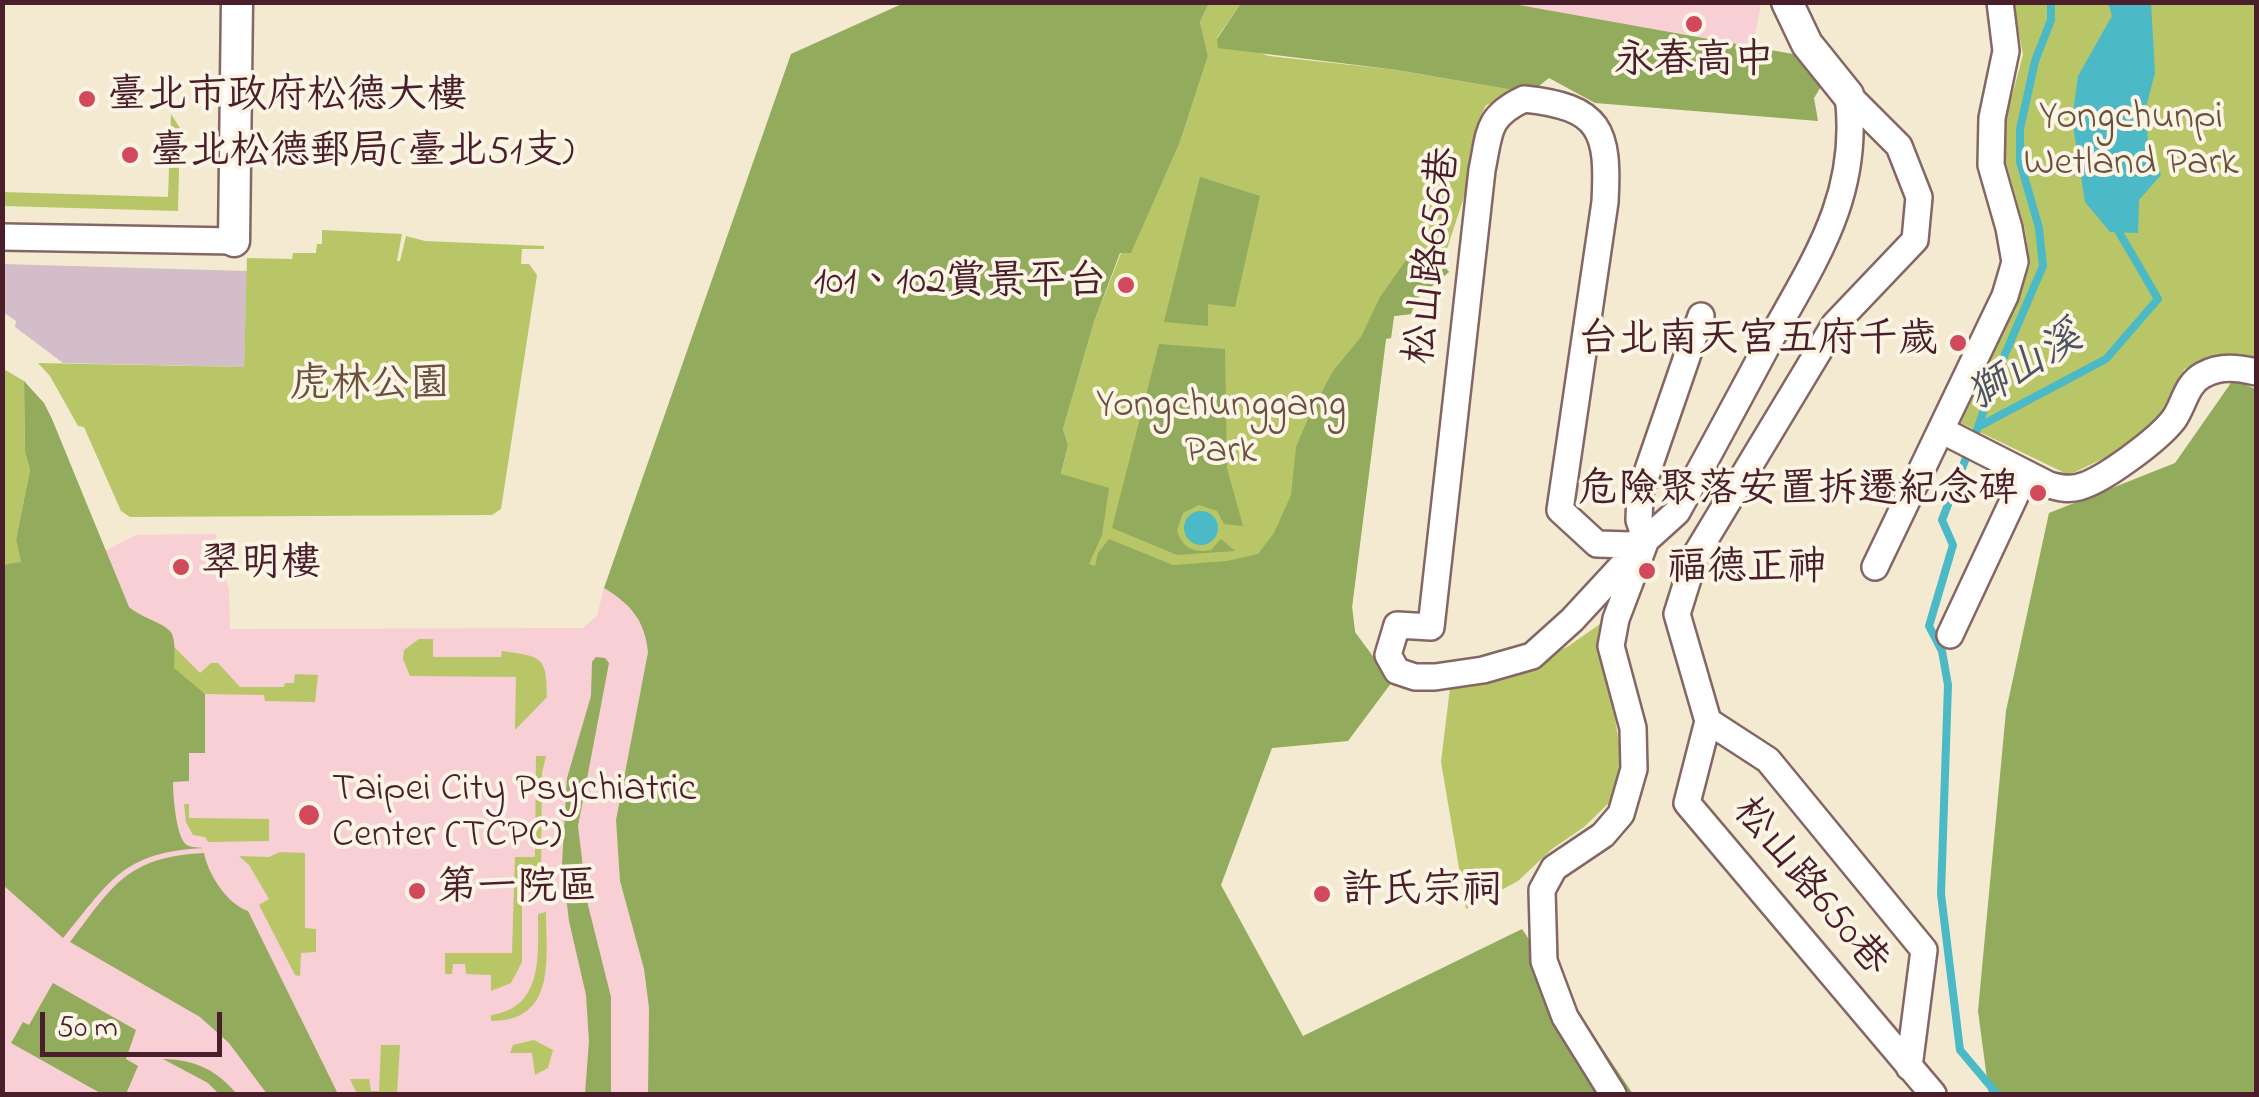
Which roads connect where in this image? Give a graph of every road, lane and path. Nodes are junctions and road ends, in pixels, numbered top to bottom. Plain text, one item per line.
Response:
1 (237, 2) edge
2 (1787, 2) edge
3 (2000, 2) edge
4 (1848, 95) junction
5 (2, 237) edge
6 (234, 242) joint
7 (1701, 316) dead end
8 (2256, 372) edge
9 (1942, 431) junction
10 (2024, 474) junction
11 (1646, 540) junction
12 (1597, 544) junction
13 (1874, 567) dead end
14 (1614, 574) junction
15 (1623, 602) junction
16 (1950, 635) dead end
17 (1708, 721) junction
18 (1909, 1066) junction
19 (1613, 1094) edge
20 (1933, 1094) edge

1 - 6 street
2 - 4 street
3 - 9 street
4 - 11 street, 松山路656巷
4 - 17 street
5 - 6 street
7 - 11 street
8 - 10 street
9 - 10 street
9 - 13 street
10 - 16 street
11 - 12 street
11 - 14 street, 松山路656巷
11 - 15 street
12 - 14 street
12 - 14 street, 松山路656巷
14 - 15 street
15 - 19 street
17 - 18 street, 松山路650巷
17 - 18 street
18 - 20 street, 松山路650巷

